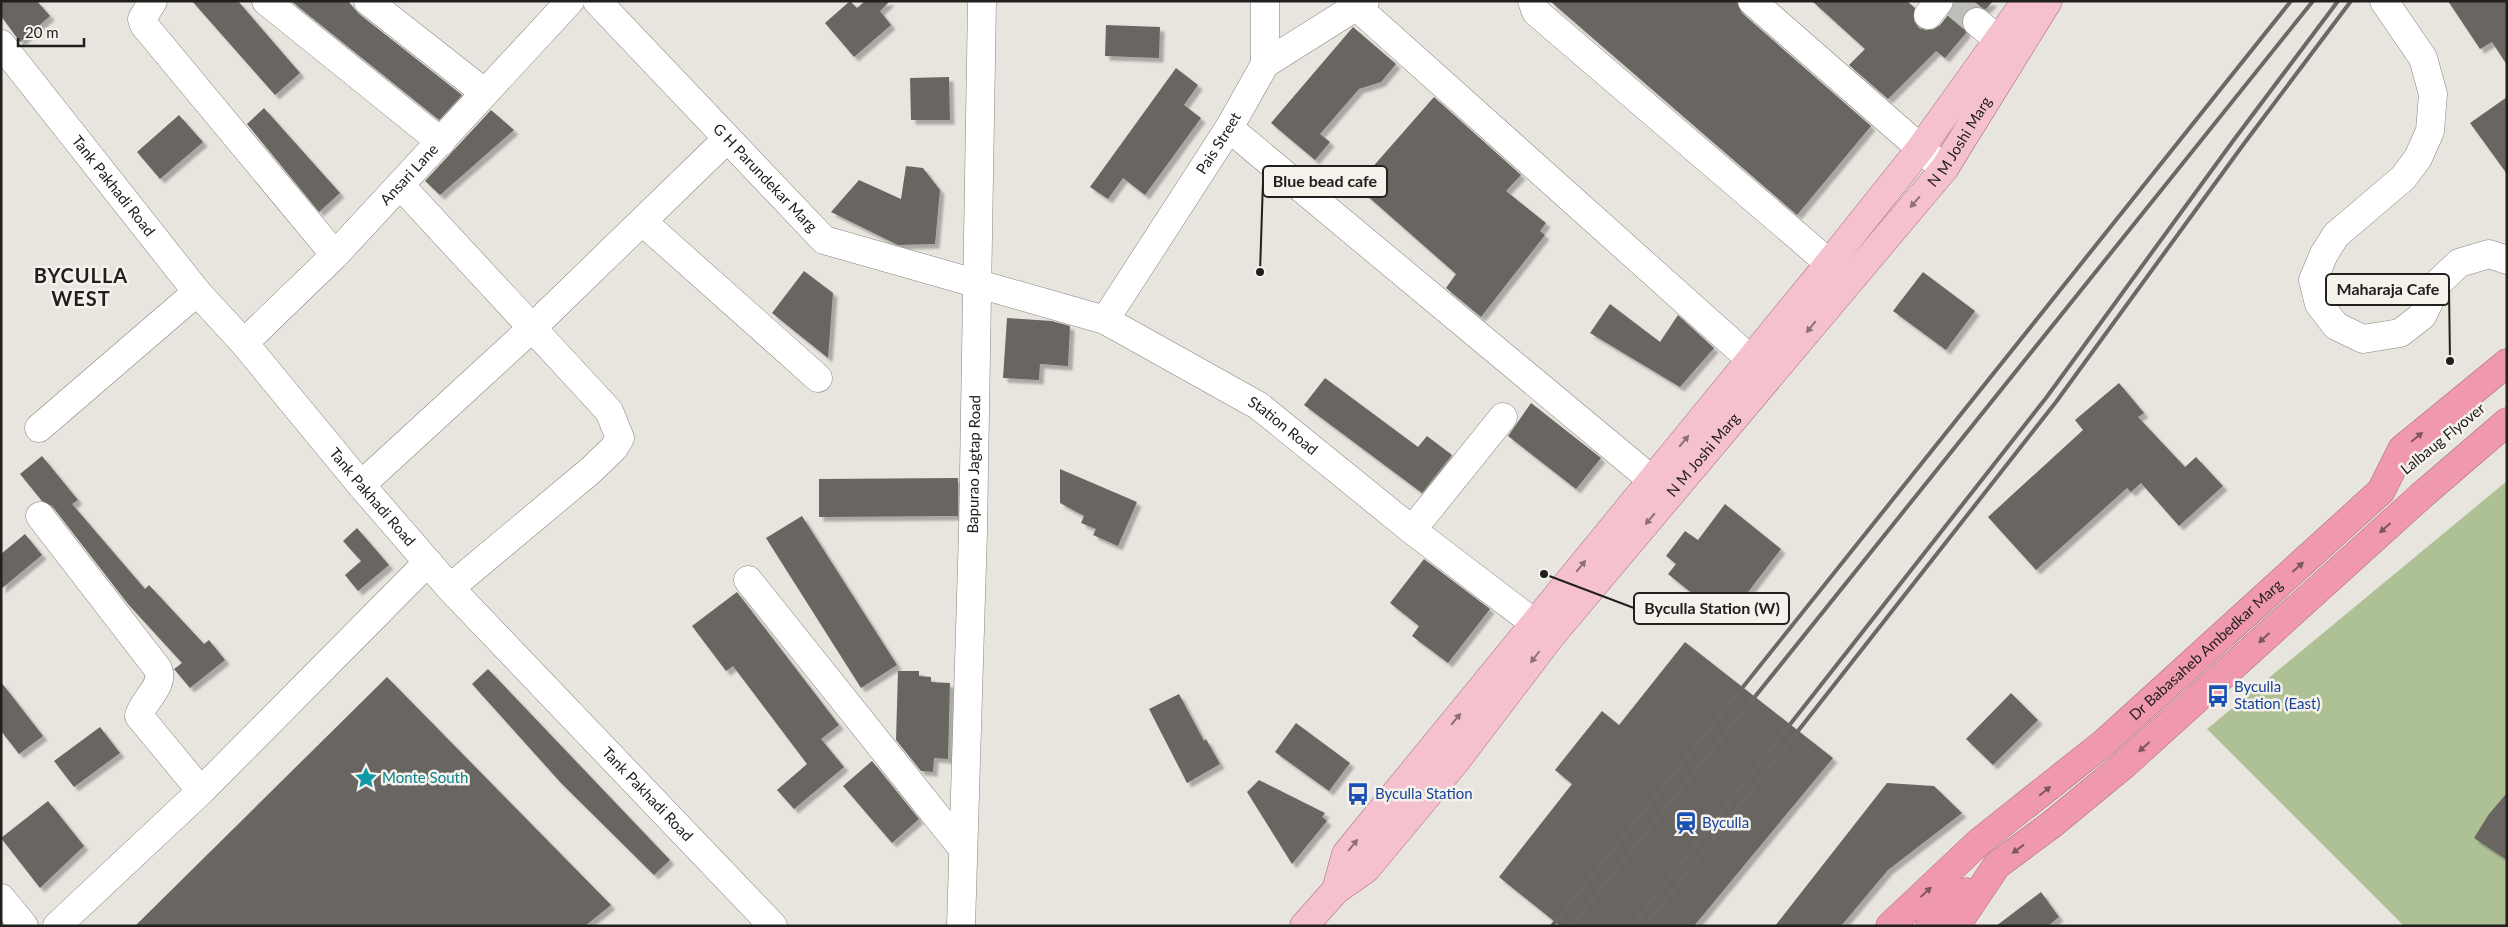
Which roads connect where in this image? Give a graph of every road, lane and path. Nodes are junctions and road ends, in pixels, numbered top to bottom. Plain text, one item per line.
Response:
1 (153, 1) edge
2 (266, 1) edge
3 (368, 1) edge
4 (570, 1) edge
5 (982, 1) edge
6 (1265, 1) edge
7 (1532, 1) edge
8 (1752, 1) edge
9 (2026, 1) edge
10 (2048, 1) edge
11 (2384, 1) edge
12 (1361, 4) edge
13 (608, 5) edge
14 (1977, 22) tunnel mouth
15 (1, 44) edge
16 (2006, 46) junction
17 (1265, 64) junction
18 (485, 93) junction
19 (1229, 128) junction
20 (727, 139) junction
21 (441, 142) junction
22 (1920, 149) junction
23 (1944, 169) junction
24 (401, 186) junction
25 (643, 222) junction
26 (1858, 226) junction
27 (1879, 243) junction
28 (335, 255) junction
29 (2507, 260) edge
30 (1829, 263) junction
31 (976, 285) junction
32 (197, 292) junction
33 (1105, 320) junction
34 (531, 329) junction
35 (244, 343) junction
36 (2507, 363) edge
37 (1761, 368) junction
38 (818, 378) dead end
39 (2507, 387) edge
40 (1503, 418) dead end
41 (2507, 422) edge
42 (39, 428) dead end
43 (2507, 444) edge
44 (1652, 480) junction
45 (361, 485) junction
46 (2381, 491) junction
47 (2421, 496) junction
48 (40, 516) dead end
49 (1412, 530) junction
50 (428, 562) junction
51 (748, 580) dead end
52 (450, 588) junction
53 (1543, 629) junction
54 (201, 790) junction
55 (962, 849) junction
56 (2, 900) edge
57 (1946, 923) edge
58 (24, 926) edge
59 (57, 926) edge
60 (773, 926) edge
61 (961, 926) edge
62 (1304, 926) edge
63 (1890, 926) edge

1 - 28 street
2 - 21 street
3 - 18 street
4 - 18 street, Ansari Lane
5 - 31 street, Bapurao Jagtap Road
6 - 17 street
7 - 30 street
8 - 22 street
9 - 16 main road, N M Joshi Marg
10 - 16 main road, N M Joshi Marg
11 - 29 street
12 - 17 street, Pais Street
12 - 37 street
13 - 20 street, G H Parundekar Marg
14 - 16 street
15 - 32 street, Tank Pakhadi Road
16 - 22 main road, N M Joshi Marg
16 - 23 main road, N M Joshi Marg
17 - 19 street, Pais Street
18 - 21 street, Ansari Lane
19 - 33 street, Pais Street
19 - 44 street
20 - 25 street
20 - 31 street, G H Parundekar Marg
21 - 24 street, Ansari Lane
22 - 23 street
22 - 26 main road, N M Joshi Marg
23 -> 27 main road, N M Joshi Marg
24 - 28 street, Ansari Lane
24 - 34 street
25 - 34 street
25 - 38 street
26 - 27 main road
26 - 30 main road, N M Joshi Marg
27 -> 37 main road, N M Joshi Marg
28 - 35 street, Ansari Lane
30 - 37 main road, N M Joshi Marg
31 - 33 street, Station Road
31 - 55 street, Bapurao Jagtap Road
32 - 35 street, Tank Pakhadi Road
32 - 42 street
33 - 49 street, Station Road
34 - 45 street
34 - 52 street
35 - 45 street, Tank Pakhadi Road
46 -> 36 highway, Dr Babasaheb Ambedkar Marg
44 -> 37 main road, N M Joshi Marg
37 -> 53 main road, N M Joshi Marg
39 - 46 highway, Lalbaug Flyover
40 - 49 street
41 - 47 highway, Lalbaug Flyover
43 - 47 highway
53 -> 44 main road, N M Joshi Marg
45 - 50 street, Tank Pakhadi Road
63 -> 46 highway, Dr Babasaheb Ambedkar Marg
47 -> 57 highway, Lalbaug Flyover
48 - 54 street
49 - 53 street, Station Road
50 - 52 street, Tank Pakhadi Road
50 - 54 street
51 - 55 street
52 - 60 street, Tank Pakhadi Road
53 - 62 main road, N M Joshi Marg
54 - 59 street
55 - 61 street, Bapurao Jagtap Road
56 - 58 street

